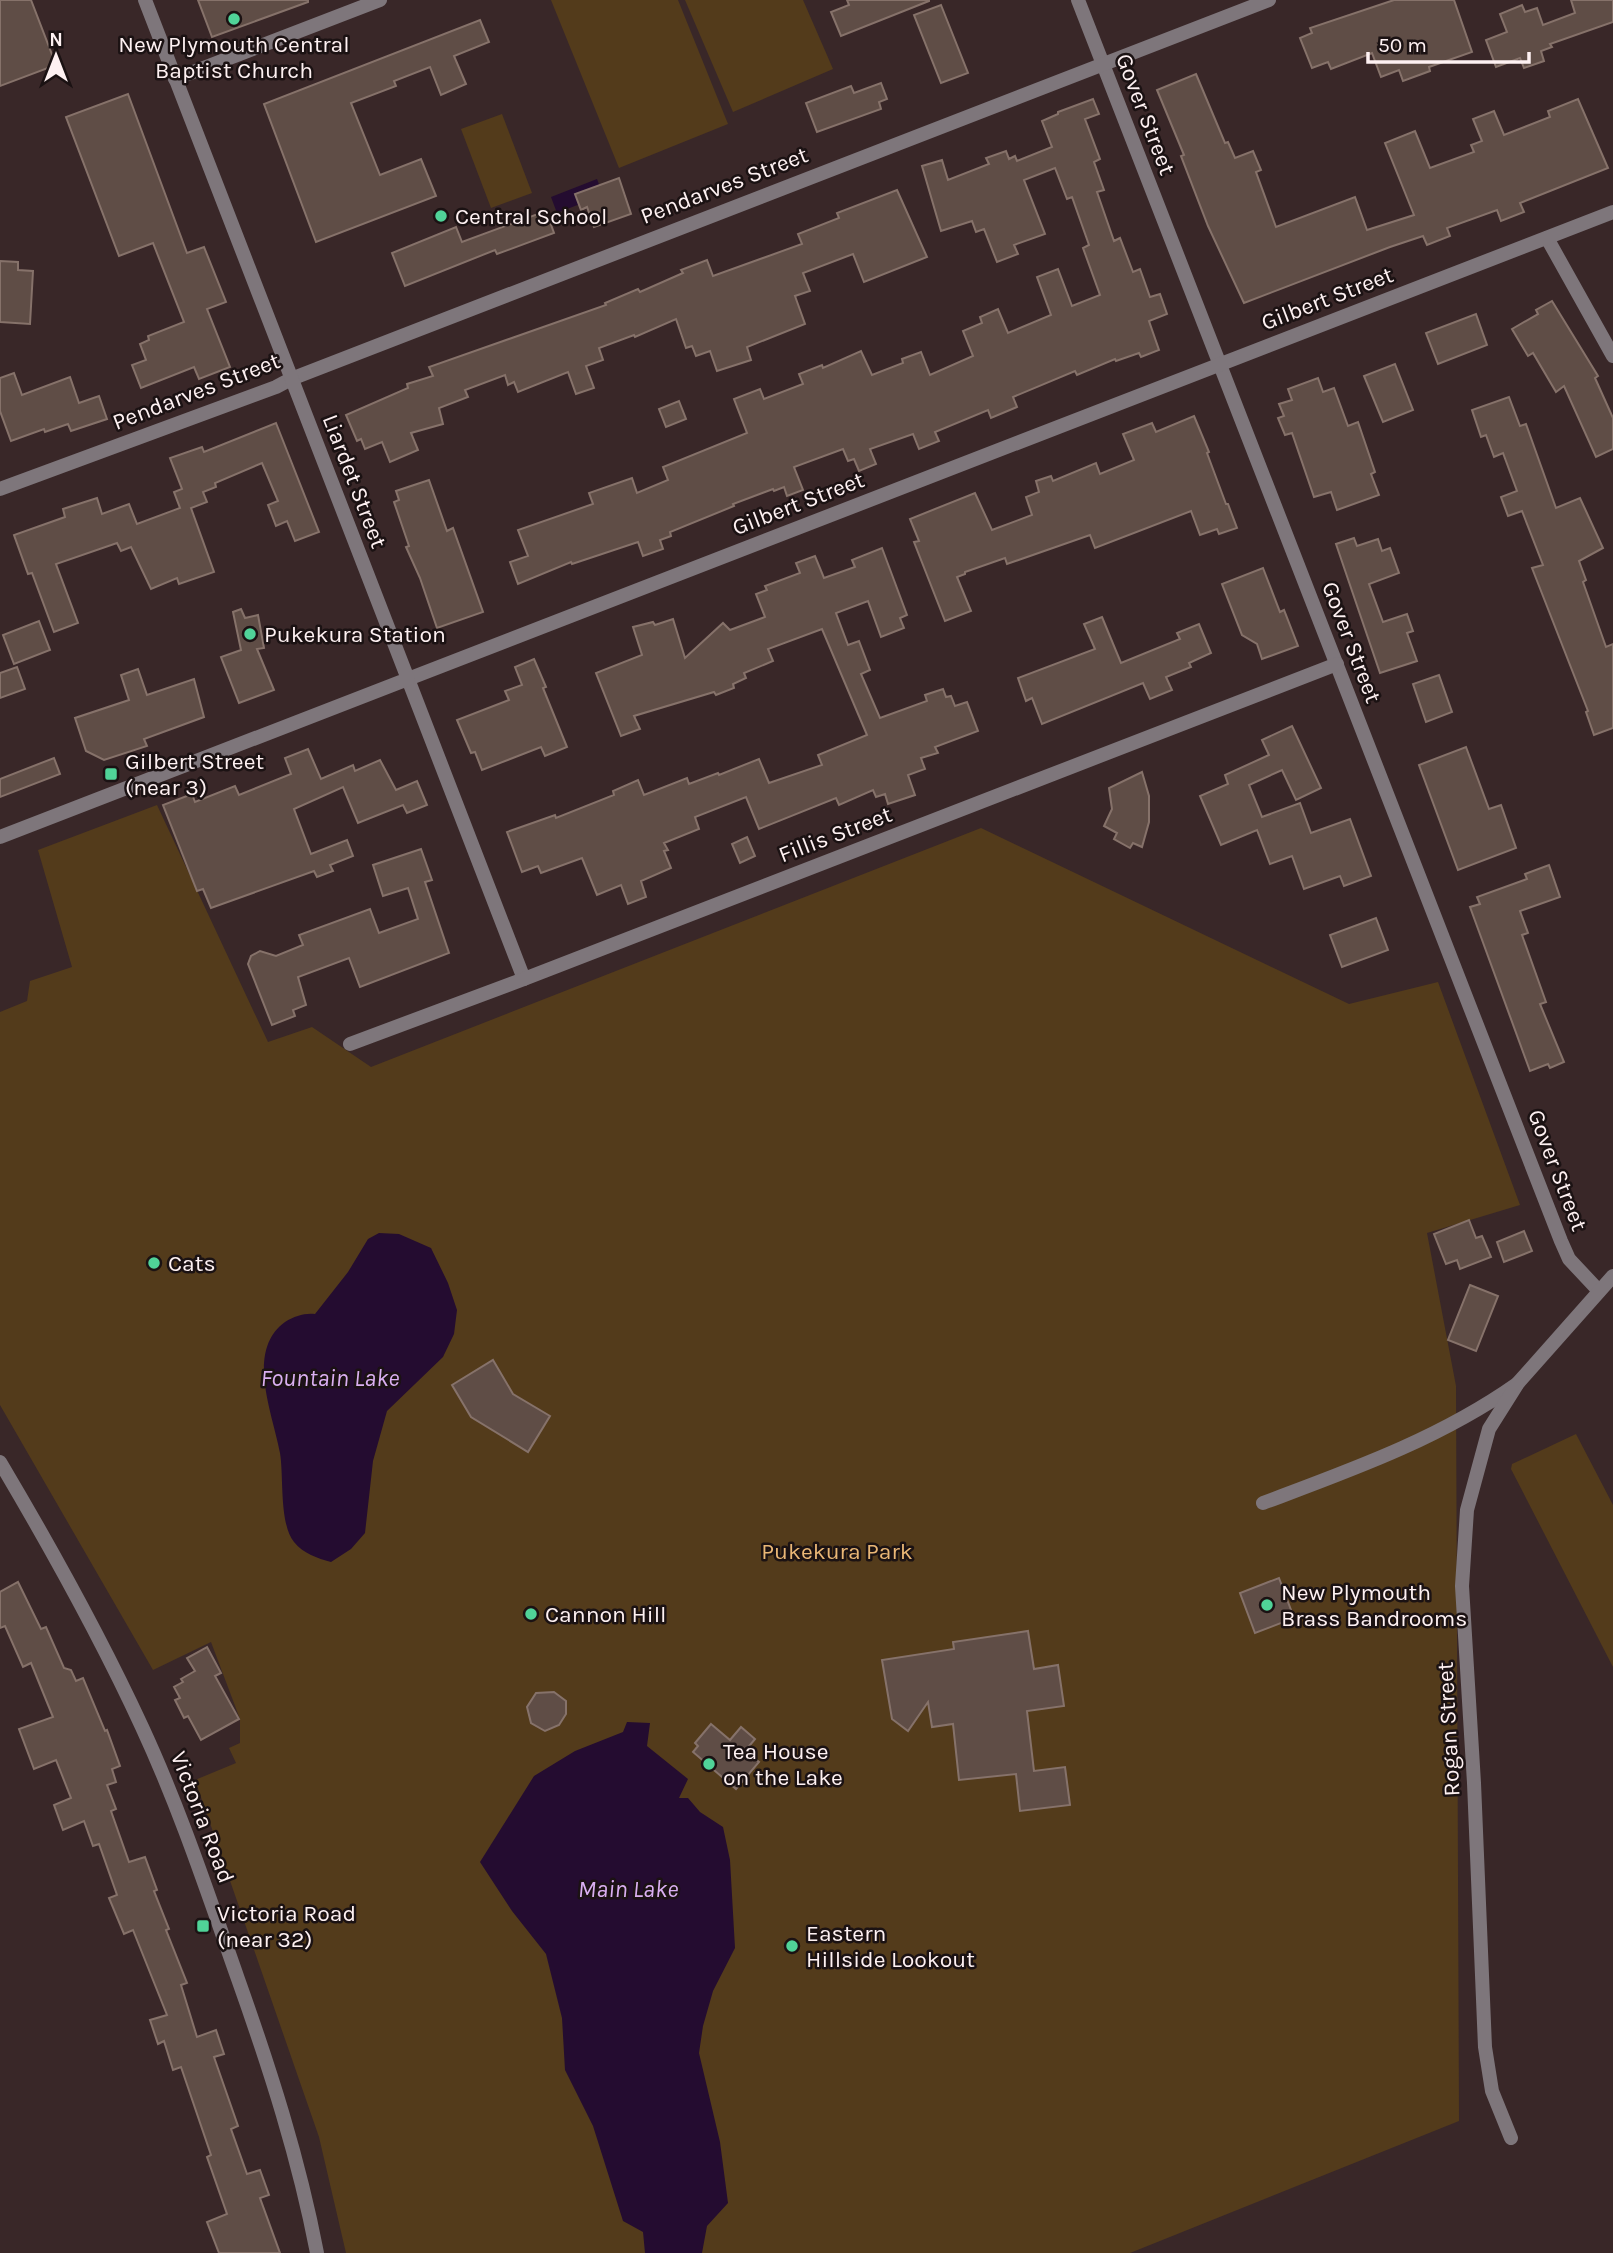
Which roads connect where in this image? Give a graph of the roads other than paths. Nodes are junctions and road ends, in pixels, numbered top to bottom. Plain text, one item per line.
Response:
1 (145, 0) edge
2 (380, 0) edge
3 (1078, 0) edge
4 (1269, 0) edge
5 (1103, 64) junction
6 (175, 79) junction
7 (1613, 212) edge
8 (1546, 238) junction
9 (1613, 356) edge
10 (1219, 363) junction
11 (291, 379) junction
12 (0, 489) edge
13 (1337, 664) junction
14 (408, 679) junction
15 (0, 837) edge
16 (524, 979) junction
17 (349, 1044) dead end
18 (1613, 1276) edge
19 (1600, 1291) junction
20 (1518, 1383) junction
21 (0, 1462) edge
22 (1263, 1503) dead end
23 (1511, 2137) dead end
24 (317, 2253) edge

1 - 6 street, Liardet Street
2 - 6 street
3 - 5 street, Gover Street
4 - 5 street, Pendarves Street
5 - 10 street, Gover Street
5 - 11 street, Pendarves Street
6 - 11 street, Liardet Street
7 - 8 street, Gilbert Street
8 - 9 street
8 - 10 street, Gilbert Street
10 - 13 street, Gover Street
10 - 14 street, Gilbert Street
11 - 12 street, Pendarves Street
11 - 14 street, Liardet Street
13 - 16 street, Fillis Street
13 - 19 street, Gover Street
14 - 15 street, Gilbert Street
14 - 16 street, Liardet Street
16 - 17 street, Fillis Street
18 - 19 street, Rogan Street
19 - 20 street, Rogan Street
20 - 22 street
20 - 23 street, Rogan Street
21 - 24 street, Victoria Road

